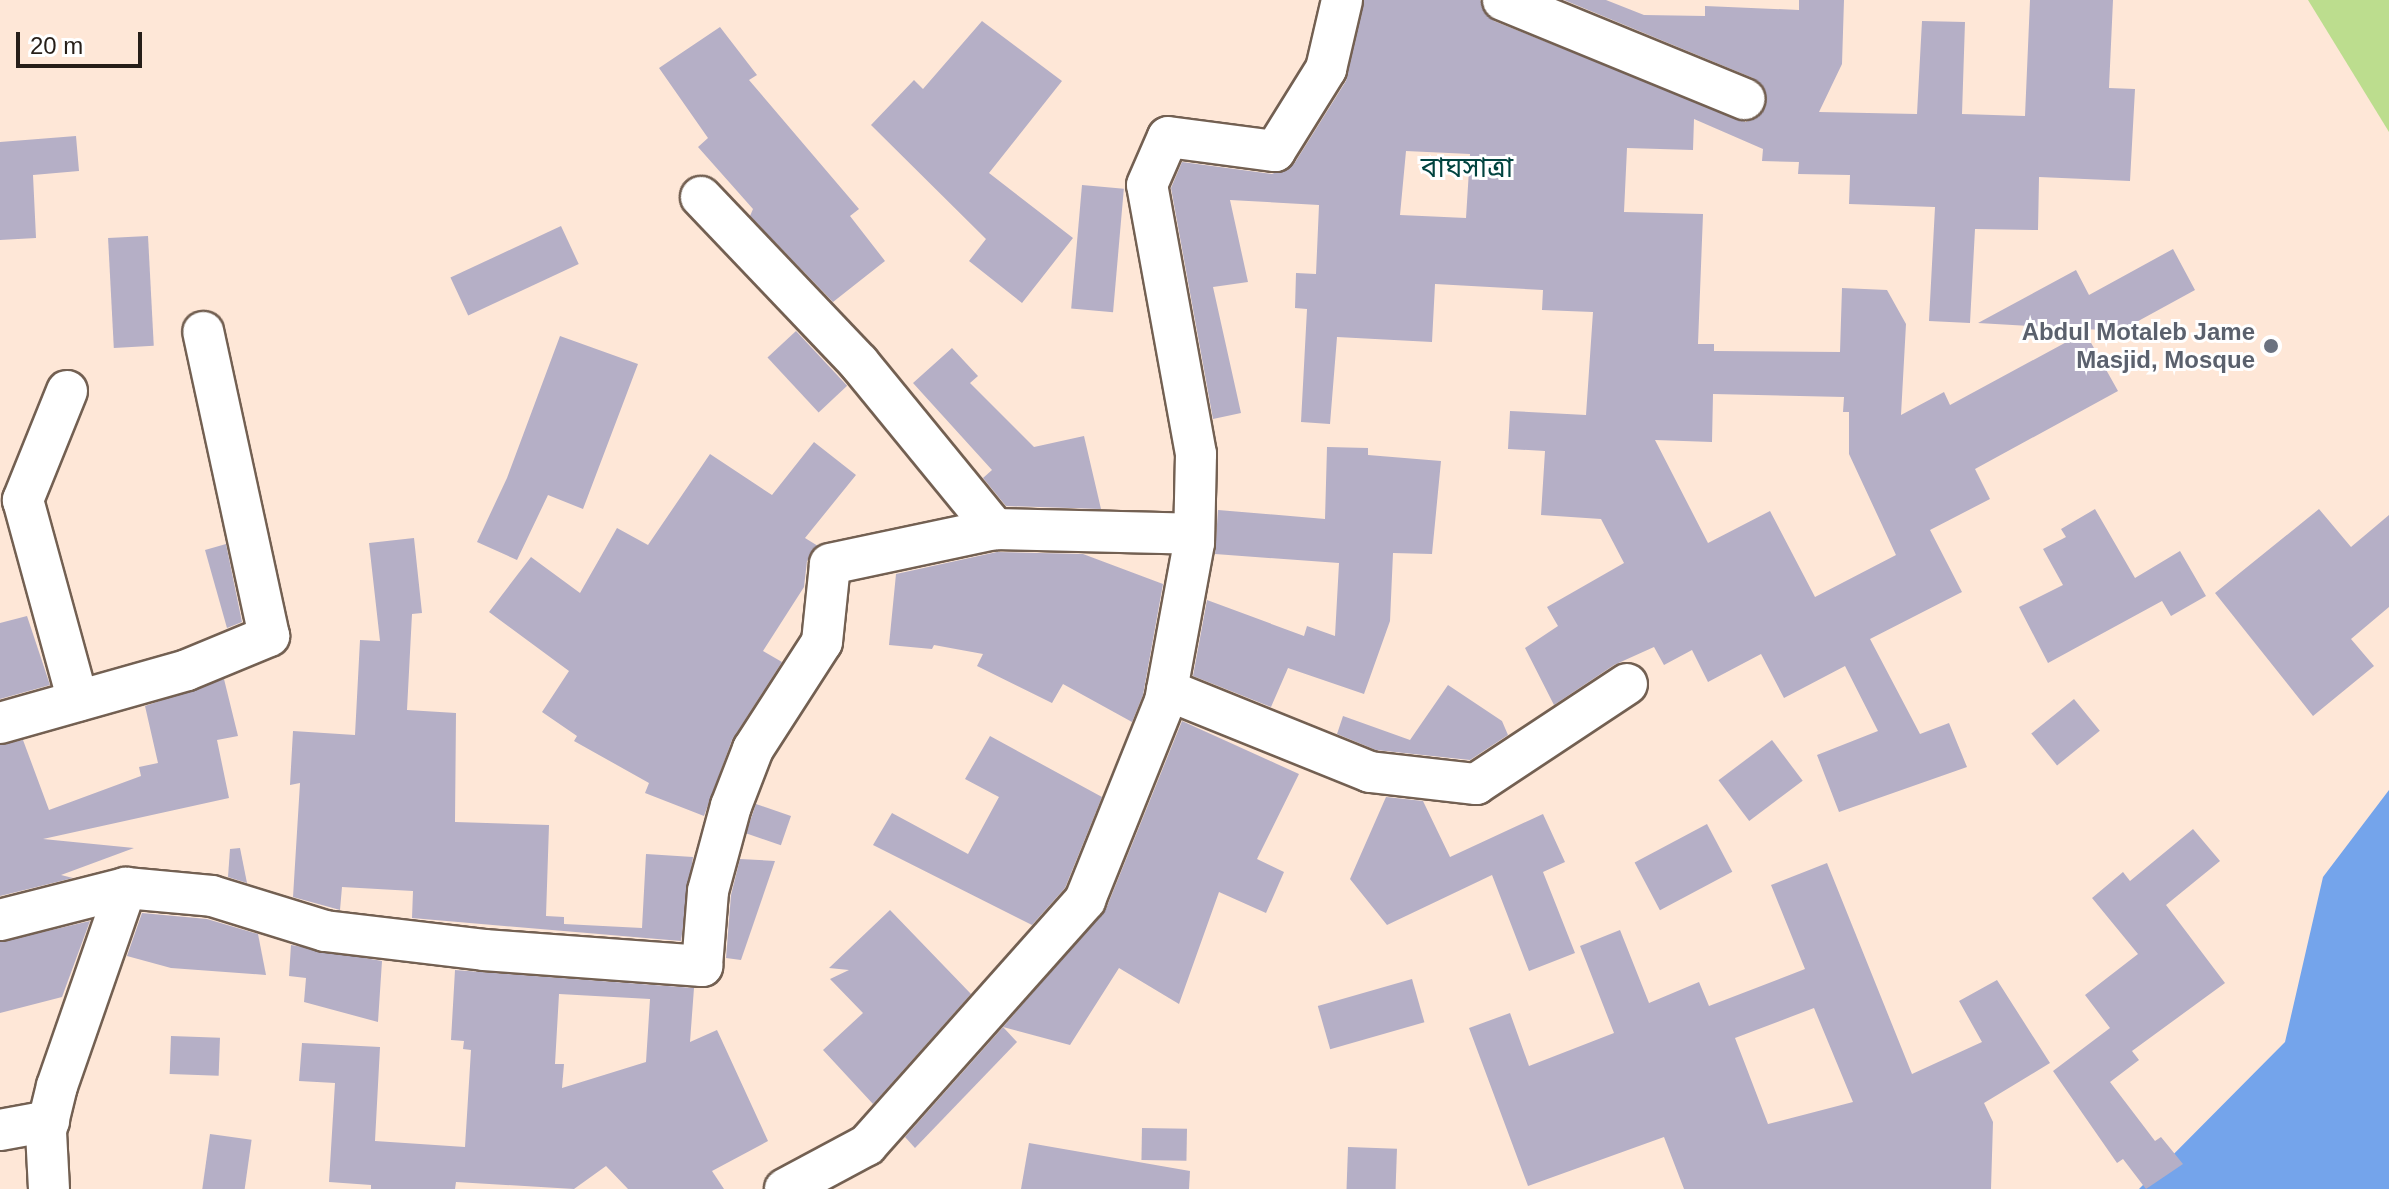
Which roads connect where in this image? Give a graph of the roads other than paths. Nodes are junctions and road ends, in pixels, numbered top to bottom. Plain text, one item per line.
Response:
1 (1342, 0) edge
2 (1503, 0) edge
3 (1744, 99) dead end
4 (701, 197) dead end
5 (203, 332) dead end
6 (67, 391) dead end
7 (995, 529) junction
8 (1194, 534) junction
9 (1627, 684) dead end
10 (1167, 690) junction
11 (78, 701) junction
12 (0, 723) edge
13 (126, 888) junction
14 (0, 920) edge
15 (49, 1121) junction
16 (0, 1130) edge
17 (49, 1189) edge
18 (785, 1189) edge

1 - 8 street
2 - 3 street
4 - 7 street
5 - 11 street
6 - 11 street
7 - 8 street
7 - 13 street
8 - 10 street
9 - 10 street
10 - 18 street
11 - 12 street
13 - 14 street
13 - 15 street
15 - 16 street
15 - 17 street

